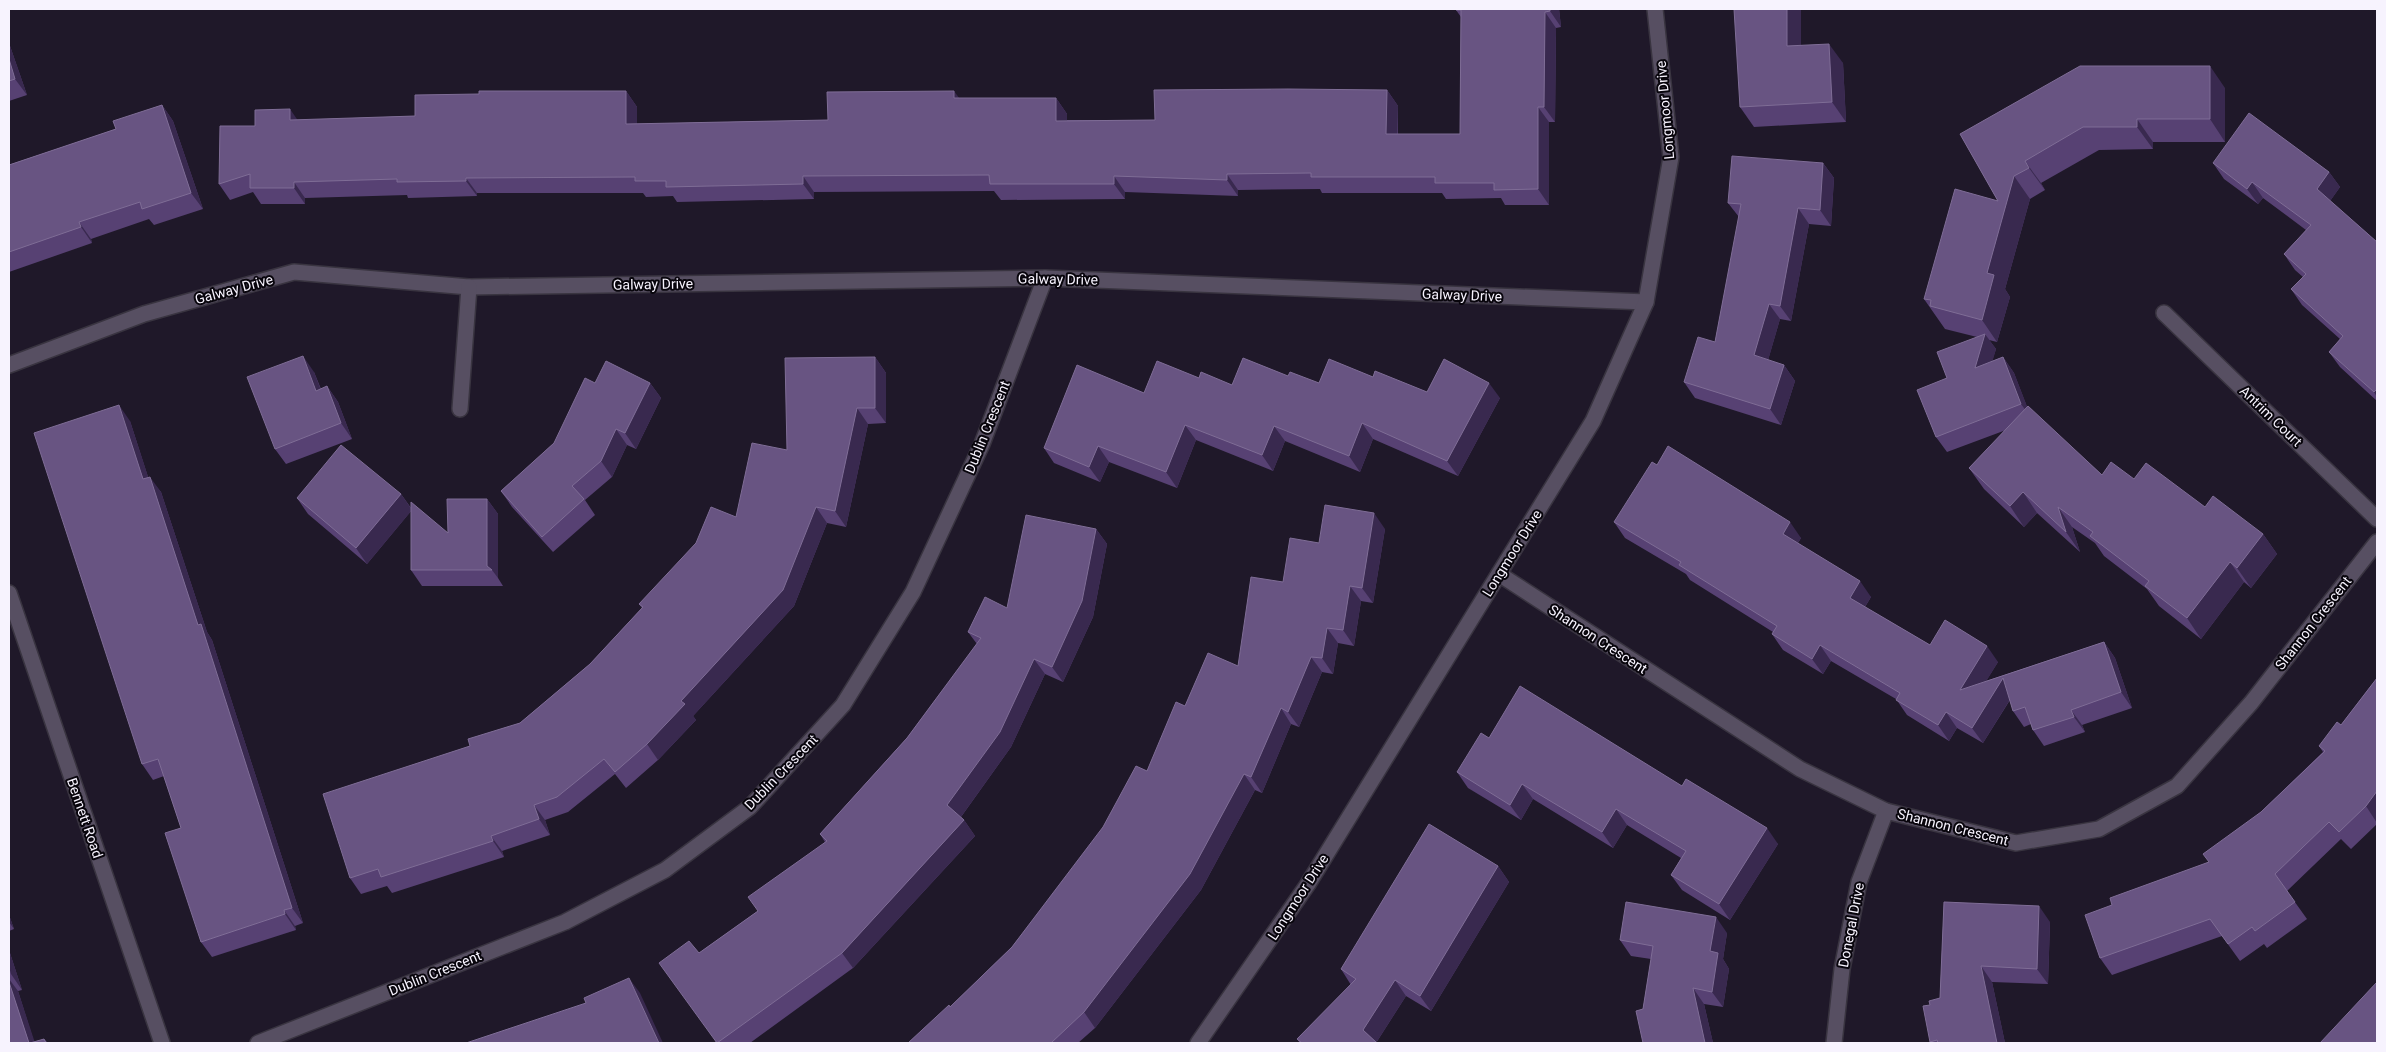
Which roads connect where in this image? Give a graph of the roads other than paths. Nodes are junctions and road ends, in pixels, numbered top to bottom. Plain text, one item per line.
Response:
1 (1654, 9) edge
2 (1045, 278) junction
3 (469, 287) junction
4 (1646, 302) junction
5 (2164, 313) dead end
6 (9, 365) edge
7 (460, 409) dead end
8 (2377, 519) edge
9 (2377, 542) edge
10 (1499, 574) junction
11 (9, 593) edge
12 (1886, 811) junction
13 (162, 1043) edge
14 (258, 1043) edge
15 (1198, 1043) edge
16 (1834, 1043) edge

1 - 4 street, Longmoor Drive
2 - 3 street, Galway Drive
2 - 4 street, Galway Drive
2 - 14 street, Dublin Crescent
3 - 6 street, Galway Drive
3 - 7 street
4 - 10 street, Longmoor Drive
5 - 8 street, Antrim Court
9 - 12 street, Shannon Crescent
10 - 12 street, Shannon Crescent
10 - 15 street, Longmoor Drive
11 - 13 street, Bennett Road
12 - 16 street, Donegal Drive

